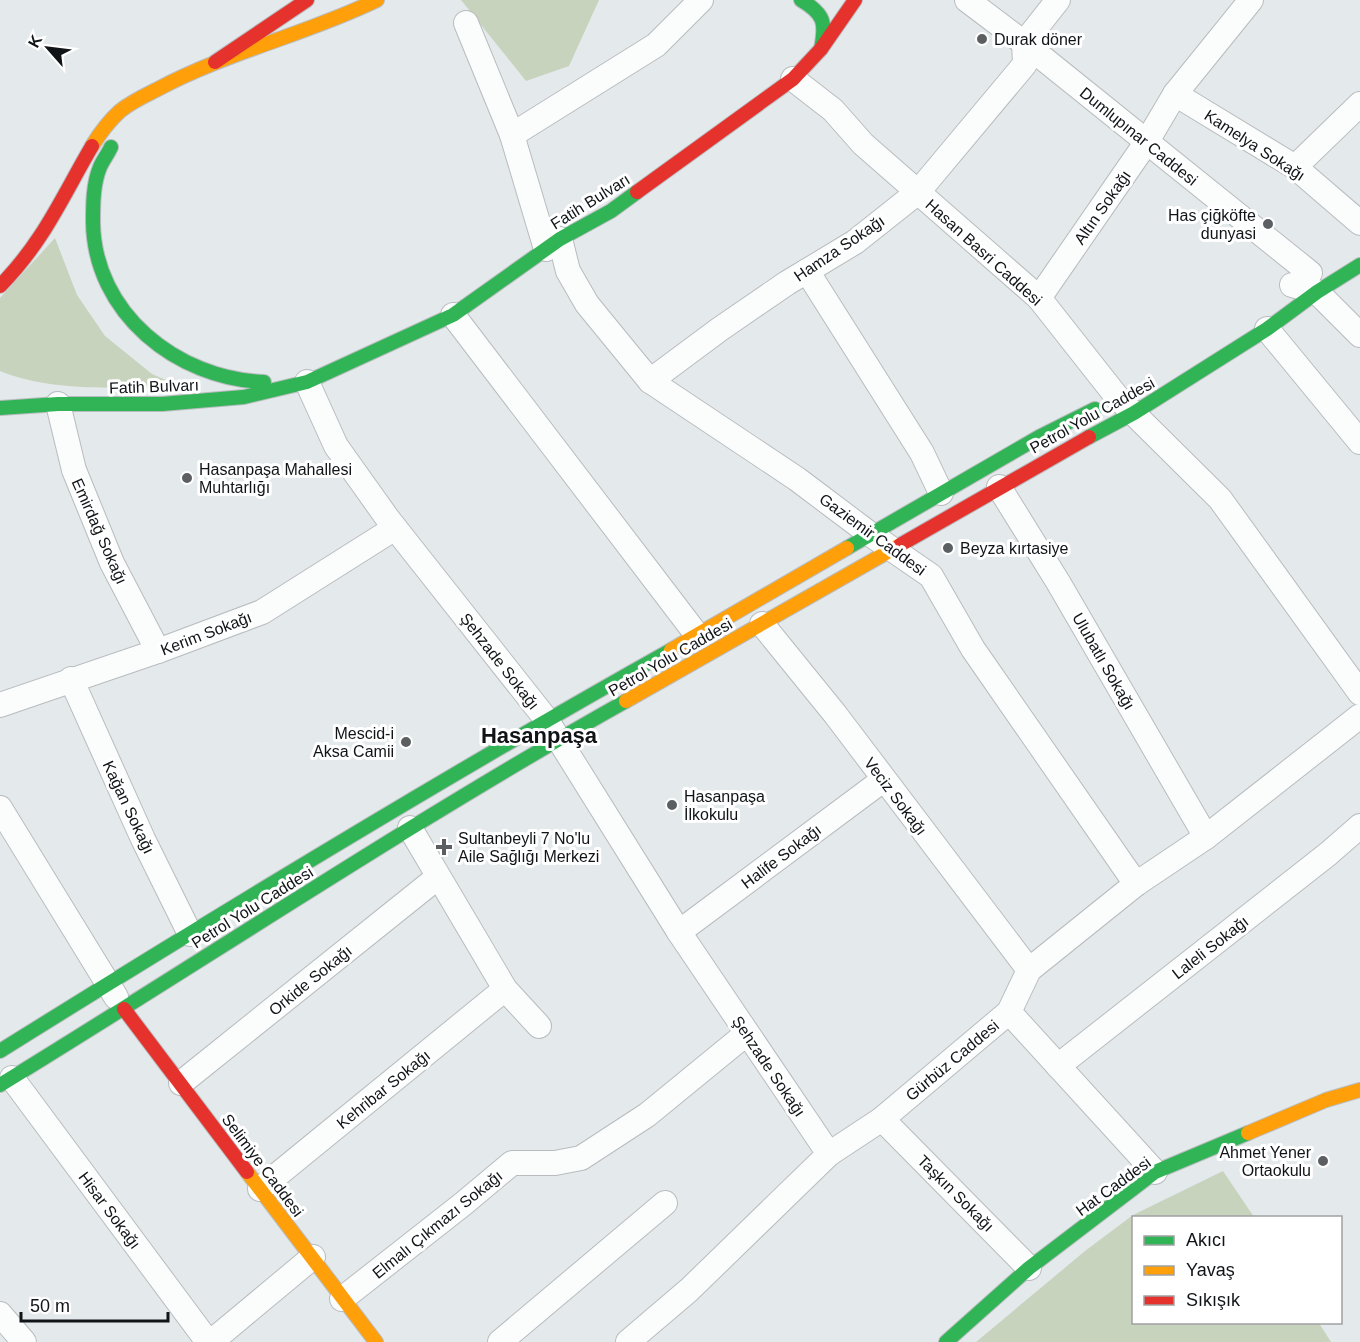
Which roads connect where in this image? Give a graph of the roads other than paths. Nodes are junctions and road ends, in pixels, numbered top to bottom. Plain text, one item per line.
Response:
1 (307, 0) edge
2 (377, 0) edge
3 (701, 0) edge
4 (801, 0) edge
5 (855, 0) edge
6 (967, 0) edge
7 (1058, 0) edge
8 (1251, 0) edge
9 (466, 23) dead end
10 (1024, 43) junction
11 (821, 49) junction
12 (215, 62) junction
13 (793, 79) junction
14 (169, 81) junction
15 (1175, 94) junction
16 (1360, 104) edge
17 (132, 118) dead end
18 (120, 133) dead end
19 (512, 135) junction
20 (1146, 143) junction
21 (1295, 167) junction
22 (918, 192) junction
23 (1360, 223) edge
24 (46, 231) junction
25 (553, 244) junction
26 (17, 247) dead end
27 (1360, 265) edge
28 (807, 271) junction
29 (1304, 282) junction
30 (0, 286) edge
31 (1039, 298) junction
32 (453, 315) junction
33 (1267, 328) junction
34 (1360, 335) edge
35 (650, 381) junction
36 (307, 382) junction
37 (12, 394) dead end
38 (1126, 401) junction
39 (57, 404) junction
40 (0, 408) edge
41 (1360, 442) edge
42 (999, 487) junction
43 (941, 493) junction
44 (395, 528) junction
45 (870, 534) junction
46 (892, 548) junction
47 (762, 624) junction
48 (697, 634) junction
49 (158, 651) junction
50 (71, 679) junction
51 (1360, 693) edge
52 (0, 705) edge
53 (1360, 716) edge
54 (552, 729) junction
55 (883, 780) junction
56 (0, 808) edge
57 (1360, 825) edge
58 (410, 828) junction
59 (1206, 837) junction
60 (438, 877) junction
61 (1136, 884) junction
62 (679, 932) junction
63 (190, 934) junction
64 (1029, 970) junction
65 (107, 984) junction
66 (505, 989) junction
67 (124, 1009) junction
68 (1009, 1012) junction
69 (539, 1026) dead end
70 (746, 1034) junction
71 (1, 1048) edge
72 (1058, 1066) junction
73 (6, 1081) edge
74 (181, 1083) junction
75 (1360, 1090) edge
76 (882, 1119) junction
77 (829, 1154) junction
78 (1155, 1172) junction
79 (260, 1189) junction
80 (665, 1203) dead end
81 (313, 1257) junction
82 (1029, 1268) junction
83 (342, 1299) junction
84 (0, 1314) edge
85 (18, 1340) edge
86 (210, 1342) edge
87 (376, 1342) edge
88 (500, 1342) edge
89 (628, 1342) edge
90 (946, 1342) edge

1 - 12 main road
2 - 12 main road
3 - 19 street
4 - 11 main road
5 - 11 main road, Fatih Bulvarı
6 - 10 street, Dumlupınar Caddesi
7 - 10 street, Hamza Sokağı
8 - 15 street, Altın Sokağı
9 - 19 street, Gaziemir Caddesi
10 - 20 street, Dumlupınar Caddesi
10 - 22 street, Hamza Sokağı
11 - 13 main road, Fatih Bulvarı
12 - 14 main road
13 - 22 street, Hasan Basri Caddesi
13 - 25 main road, Fatih Bulvarı
14 - 17 main road
14 - 24 main road
15 - 20 street, Altın Sokağı
15 - 21 street, Kamelya Sokağı
16 - 21 street
18 - 36 main road, Fatih Bulvarı
19 - 25 street, Gaziemir Caddesi
20 - 29 street, Dumlupınar Caddesi
20 - 31 street, Altın Sokağı
21 - 23 street, Kamelya Sokağı
22 - 28 street, Hamza Sokağı
22 - 31 street, Hasan Basri Caddesi
24 - 26 main road
24 - 30 main road
25 - 32 main road, Fatih Bulvarı
25 - 35 street, Gaziemir Caddesi
27 - 29 main road, Petrol Yolu Caddesi
28 - 35 street, Hamza Sokağı
28 - 43 street
29 - 33 main road, Petrol Yolu Caddesi
29 - 34 street, Dumlupınar Caddesi
31 - 38 street, Hasan Basri Caddesi
32 - 36 main road, Fatih Bulvarı
32 - 48 street
33 - 38 main road, Petrol Yolu Caddesi
33 - 41 street
35 - 45 street, Gaziemir Caddesi
36 - 39 main road, Fatih Bulvarı
36 - 44 street, Şehzade Sokağı
37 - 39 main road
38 - 42 main road, Petrol Yolu Caddesi
38 - 43 main road, Petrol Yolu Caddesi
38 - 51 street, Hasan Basri Caddesi
39 - 40 main road, Fatih Bulvarı
39 - 49 street, Emirdağ Sokağı
42 - 46 main road, Petrol Yolu Caddesi
42 - 59 street, Ulubatlı Sokağı
43 - 45 main road, Petrol Yolu Caddesi
44 - 49 street, Kerim Sokağı
44 - 54 street, Şehzade Sokağı
45 - 46 street, Gaziemir Caddesi
45 - 48 main road, Petrol Yolu Caddesi
46 - 47 main road, Petrol Yolu Caddesi
46 - 61 street, Gaziemir Caddesi
47 - 54 main road, Petrol Yolu Caddesi
47 - 55 street, Veciz Sokağı
48 - 54 main road, Petrol Yolu Caddesi
49 - 50 street, Kerim Sokağı
50 - 52 street, Kerim Sokağı
50 - 63 street, Kağan Sokağı
53 - 59 street, Gürbüz Caddesi
54 - 58 main road, Petrol Yolu Caddesi
54 - 62 street, Şehzade Sokağı
54 - 63 main road, Petrol Yolu Caddesi
55 - 62 street, Halife Sokağı
55 - 64 street, Veciz Sokağı
56 - 65 street
57 - 72 street, Laleli Sokağı
58 - 60 street
58 - 67 main road, Petrol Yolu Caddesi
59 - 61 street, Gürbüz Caddesi
60 - 66 street
60 - 74 street, Orkide Sokağı
61 - 64 street, Gürbüz Caddesi
62 - 70 street, Şehzade Sokağı
63 - 65 main road, Petrol Yolu Caddesi
64 - 68 street, Gürbüz Caddesi
65 - 67 street
65 - 71 main road, Petrol Yolu Caddesi
66 - 69 street
66 - 79 street, Kehribar Sokağı
67 - 73 main road, Petrol Yolu Caddesi
67 - 74 main road, Selimiye Caddesi
68 - 72 street
68 - 76 street, Gürbüz Caddesi
70 - 77 street, Şehzade Sokağı
70 - 83 street, Elmalı Çıkmazı Sokağı
72 - 78 street
73 - 86 street, Hisar Sokağı
74 - 79 main road, Selimiye Caddesi
75 - 78 main road, Hat Caddesi
76 - 77 street, Gürbüz Caddesi
76 - 82 street, Taşkın Sokağı
77 - 89 street, Gürbüz Caddesi
78 - 82 main road, Hat Caddesi
79 - 81 main road, Selimiye Caddesi
80 - 88 street
81 - 83 main road, Selimiye Caddesi
81 - 86 street
82 - 90 main road, Hat Caddesi
83 - 87 main road, Selimiye Caddesi
84 - 85 street

